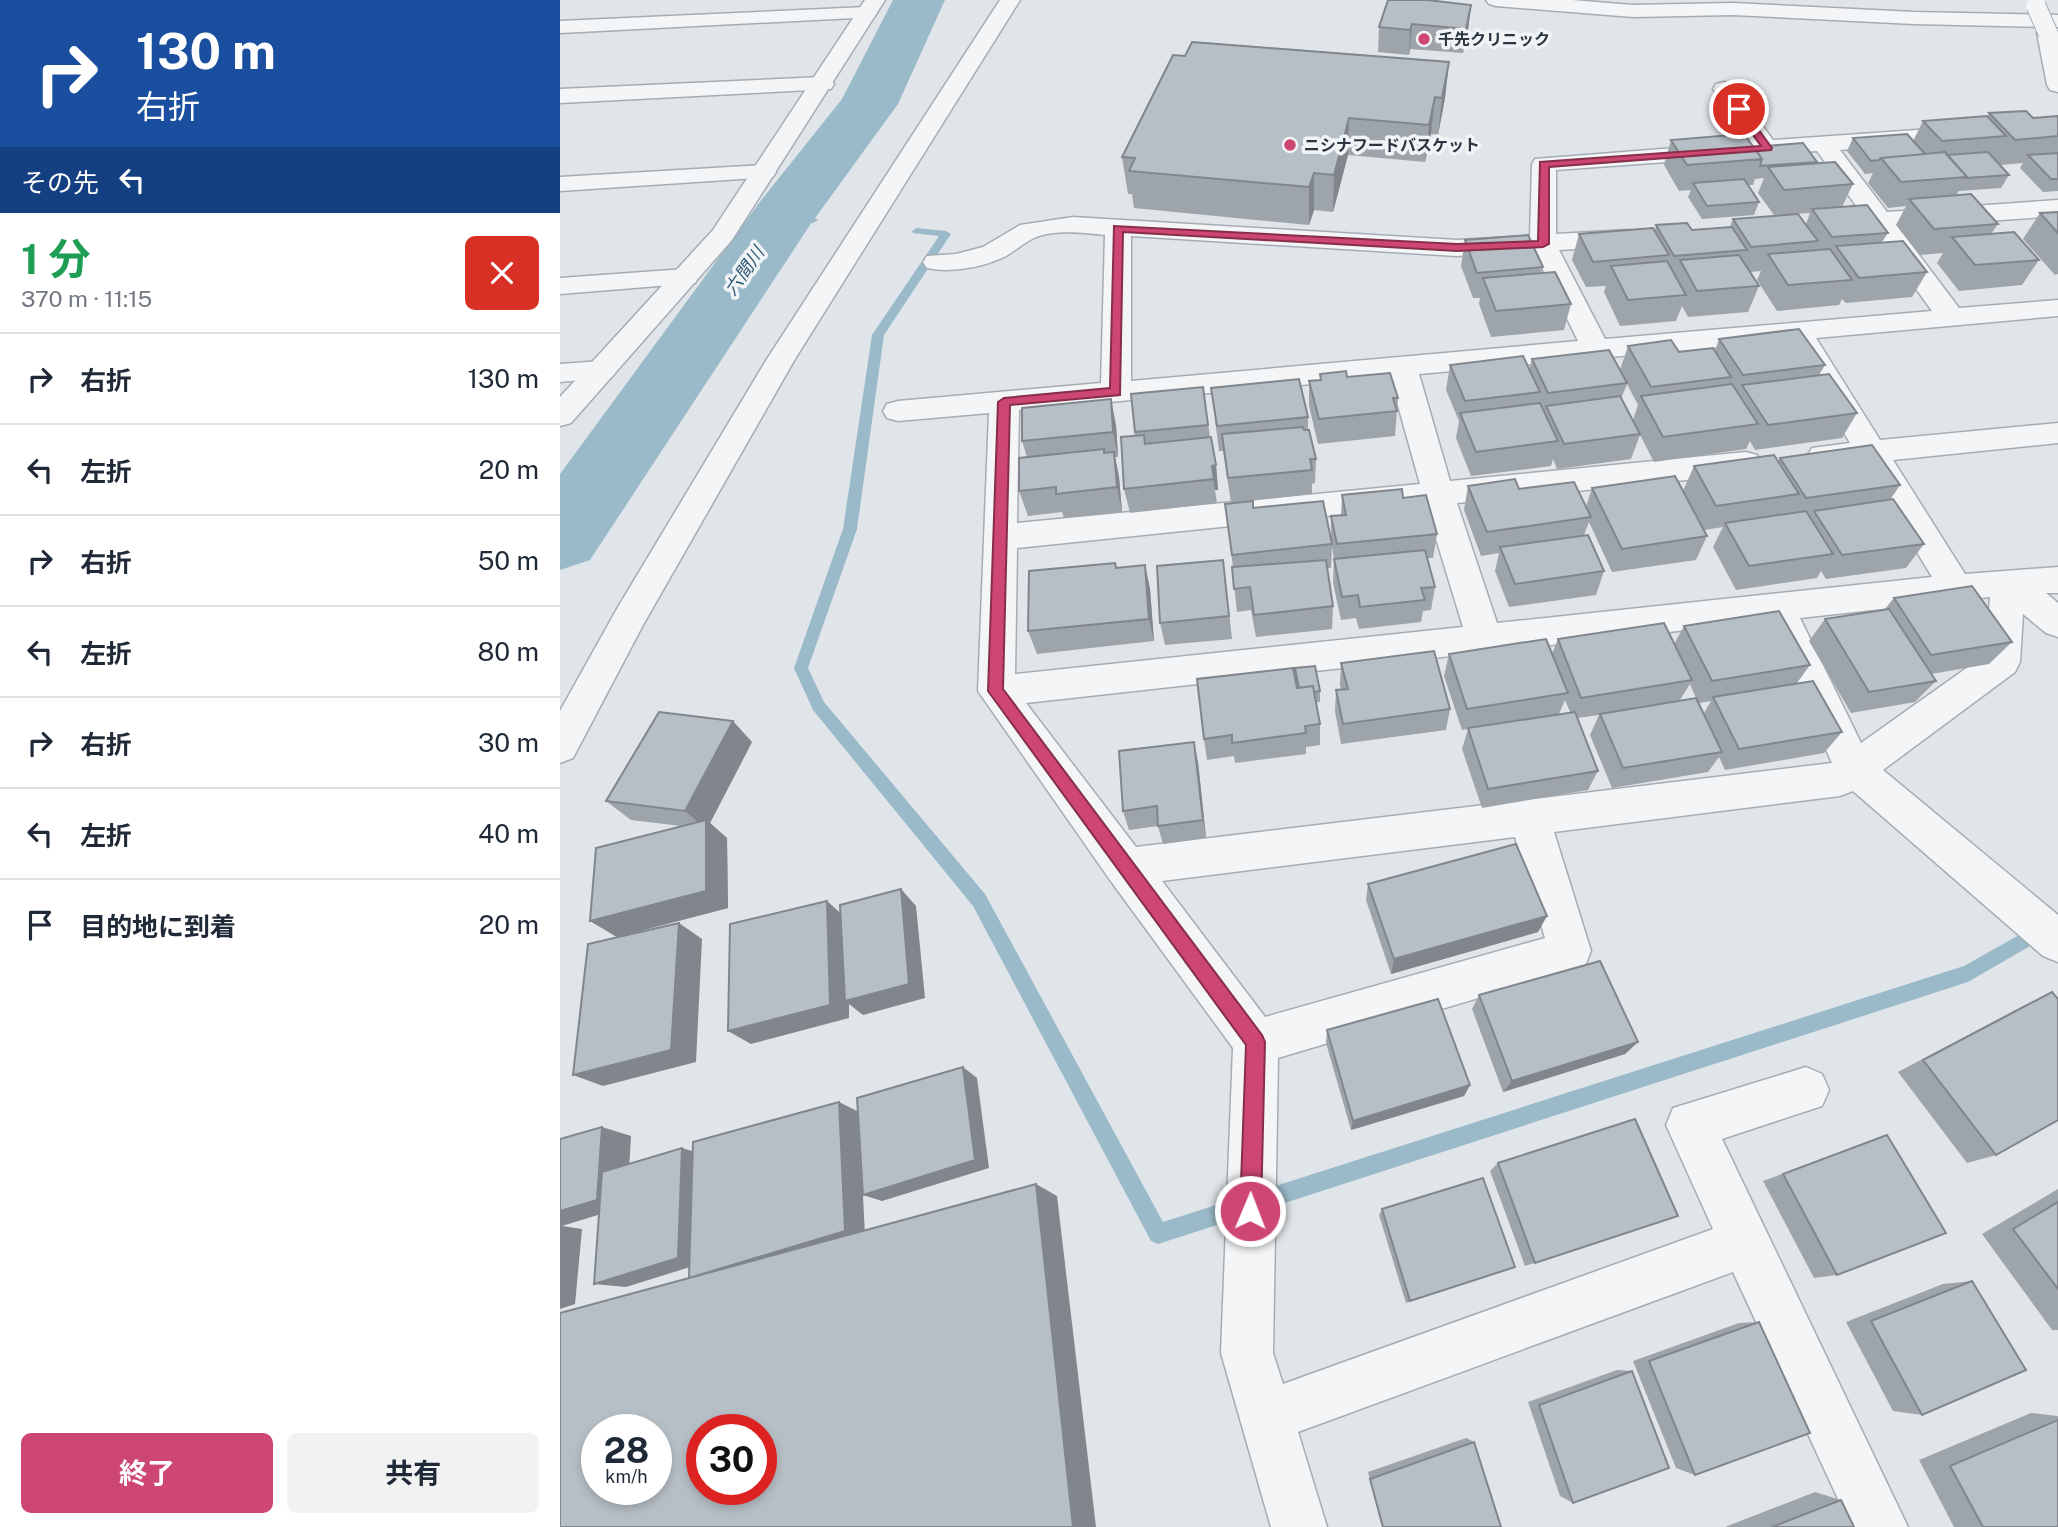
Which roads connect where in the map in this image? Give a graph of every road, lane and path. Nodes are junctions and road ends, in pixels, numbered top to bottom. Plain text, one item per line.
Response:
1 (1010, 0) edge
2 (1496, 0) edge
3 (2038, 3) edge
4 (1690, 5) edge
5 (871, 7) edge
6 (1633, 11) junction
7 (560, 27) edge
8 (2053, 27) edge
9 (1645, 31) dead end
10 (823, 84) junction
11 (2058, 85) edge
12 (1724, 89) dead end
13 (560, 96) edge
14 (2058, 127) edge
15 (1824, 144) junction
16 (1767, 148) junction
17 (764, 172) junction
18 (560, 184) edge
19 (2058, 208) edge
20 (1879, 220) junction
21 (1798, 226) edge
22 (1118, 228) junction
23 (1651, 236) edge
24 (1543, 244) junction
25 (936, 262) dead end
26 (685, 278) junction
27 (560, 286) edge
28 (2058, 308) edge
29 (1951, 317) junction
30 (1797, 331) junction
31 (1596, 349) junction
32 (1402, 366) junction
33 (602, 370) junction
34 (560, 373) edge
35 (1116, 392) junction
36 (1004, 402) junction
37 (898, 411) dead end
38 (560, 416) edge
39 (2058, 433) edge
40 (1871, 451) junction
41 (1438, 494) junction
42 (1000, 537) junction
43 (2058, 580) edge
44 (2008, 582) junction
45 (1956, 588) junction
46 (1777, 607) junction
47 (2058, 623) edge
48 (1484, 638) junction
49 (996, 691) junction
50 (560, 747) edge
51 (1854, 769) junction
52 (1529, 817) junction
53 (1124, 867) junction
54 (2046, 932) edge
55 (1256, 1042) junction
56 (1806, 1090) dead end
57 (1745, 1242) junction
58 (1266, 1417) junction
59 (1299, 1527) edge
60 (1880, 1527) edge

1 - 50 street
2 - 6 street
3 - 8 lane, bridge
4 - 6 street
4 - 8 street
5 - 7 street
5 - 10 street
6 - 9 street
8 - 11 street
10 - 13 street
10 - 17 street
12 - 16 street
14 - 15 street
15 - 16 street
15 - 20 street
16 - 24 street
17 - 18 street
17 - 26 street
19 - 20 street
20 - 21 street
20 - 29 street
22 - 24 street
22 - 25 street
22 - 35 street
23 - 24 street
24 - 31 street
26 - 27 street
26 - 33 street
28 - 29 street
29 - 30 street
30 - 31 street
30 - 40 street
31 - 32 street
32 - 35 street
32 - 41 street
33 - 34 street
33 - 38 street
35 - 36 street
36 - 37 street
36 - 42 street
39 - 40 street
40 - 41 street
40 - 45 street
41 - 42 street
41 - 48 street
42 - 49 street
43 - 44 street
44 - 45 street
44 - 47 street
44 - 51 street
45 - 46 street
46 - 48 street
46 - 51 street
48 - 49 street
49 - 53 street
51 - 52 street
51 - 54 street
52 - 53 street
52 - 55 street
53 - 55 street
55 - 58 street
56 - 57 street
57 - 58 street
57 - 60 street
58 - 59 street

